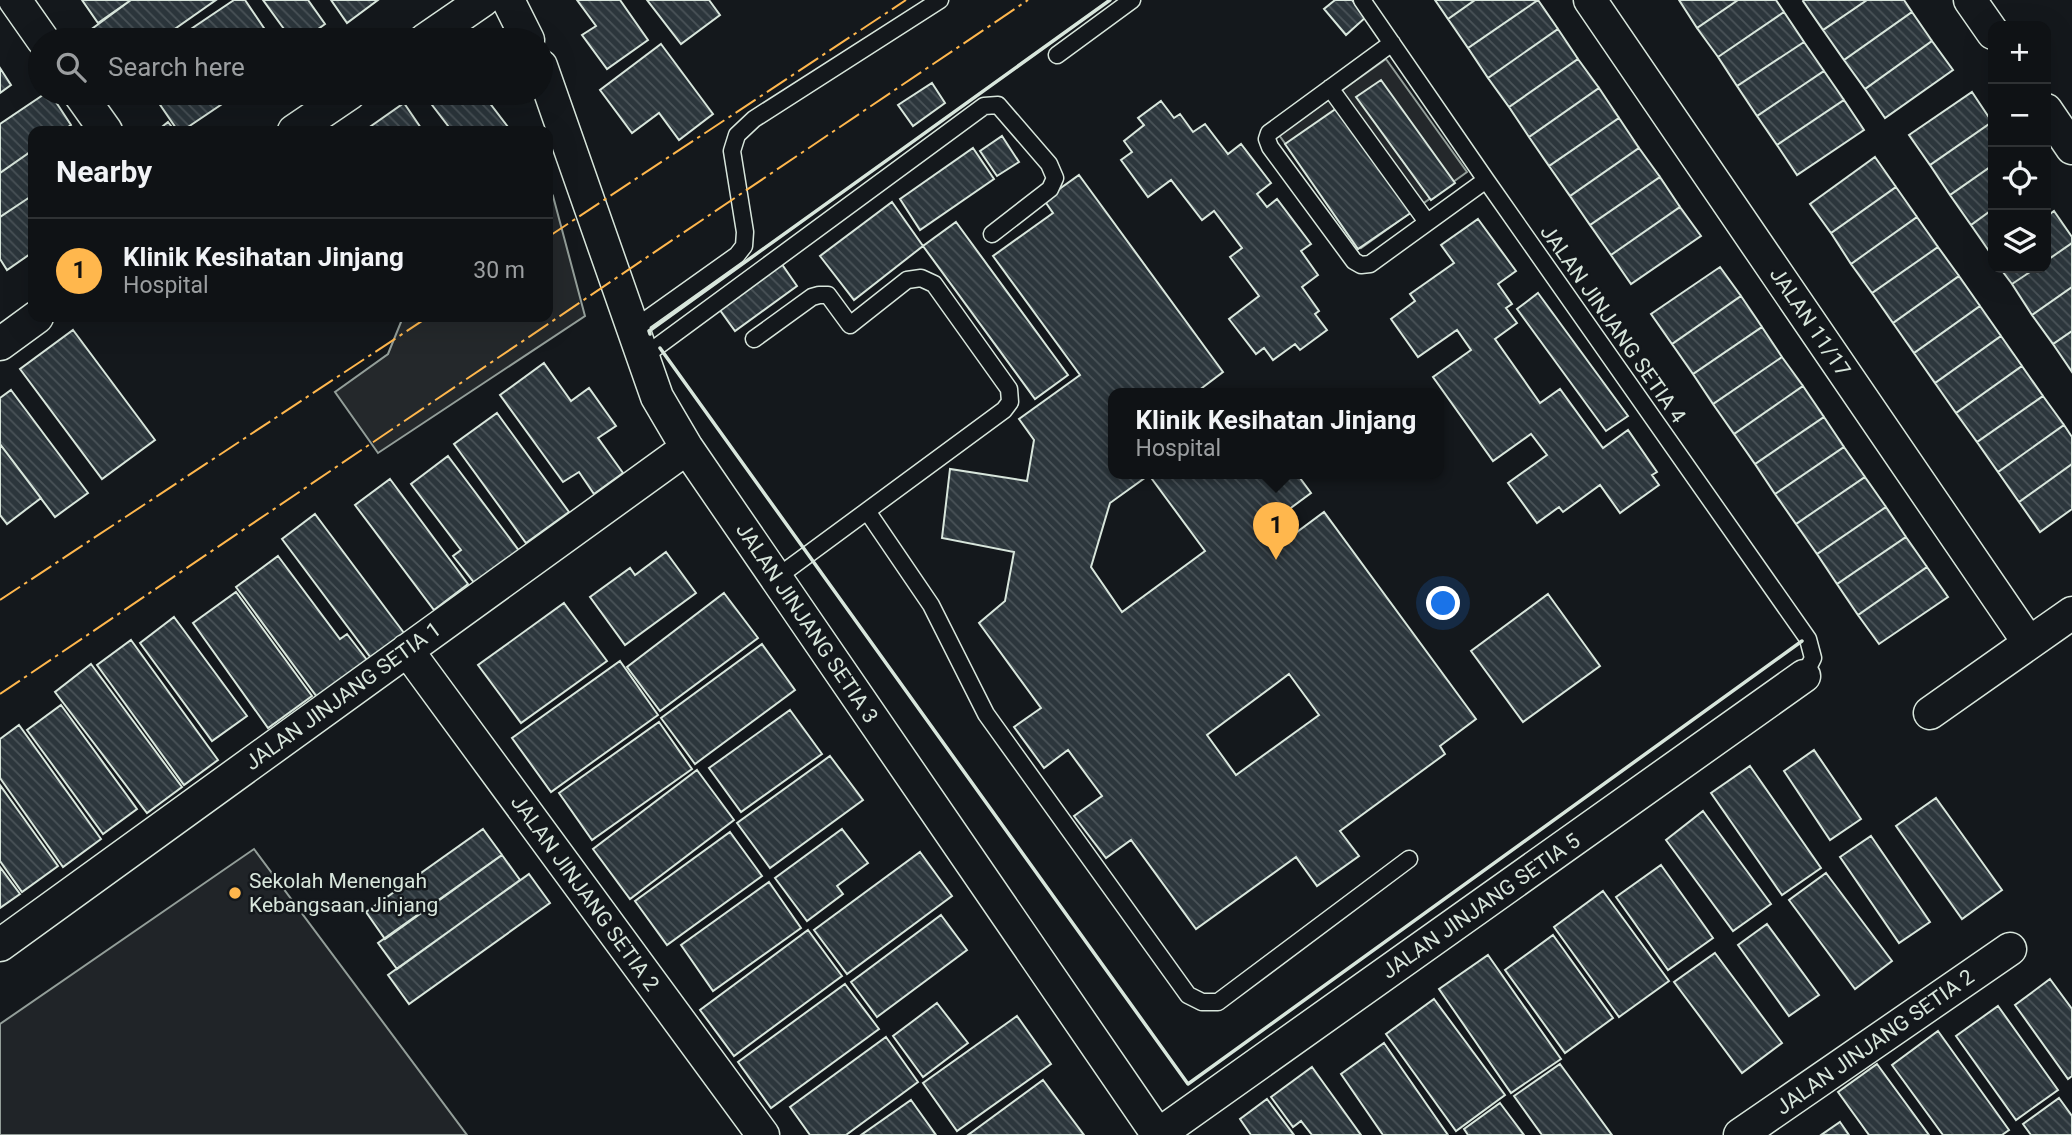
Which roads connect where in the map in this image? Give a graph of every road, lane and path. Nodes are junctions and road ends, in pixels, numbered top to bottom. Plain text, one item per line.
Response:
1 (15, 0) edge
2 (483, 0) edge
3 (508, 0) edge
4 (940, 0) edge
5 (1132, 0) edge
6 (1362, 0) edge
7 (1590, 0) edge
8 (1970, 0) edge
9 (1988, 26) edge
10 (35, 28) edge
11 (442, 28) edge
12 (522, 28) edge
13 (1392, 43) junction
14 (1057, 55) dead end
15 (1330, 88) junction
16 (553, 100) edge
17 (88, 105) edge
18 (332, 105) edge
19 (2051, 117) edge
20 (102, 126) edge
21 (301, 126) edge
22 (2072, 148) edge
23 (1486, 180) junction
24 (1427, 222) junction
25 (992, 234) dead end
26 (30, 322) edge
27 (754, 339) dead end
28 (638, 343) junction
29 (0, 344) edge
30 (687, 448) junction
31 (867, 511) junction
32 (776, 578) junction
33 (2072, 613) edge
34 (2029, 643) junction
35 (407, 650) junction
36 (1804, 676) joint
37 (1930, 713) dead end
38 (1409, 859) dead end
39 (0, 945) edge
40 (2010, 949) dead end
41 (763, 1135) edge
42 (1158, 1135) edge
43 (1740, 1135) edge

1 - 10 street
2 - 11 street
3 - 12 street
4 - 28 lane
5 - 14 lane
6 - 13 lane, JALAN JINJANG SETIA 4
7 - 34 street, JALAN 11/17
8 - 9 street
13 - 15 lane
13 - 23 lane, JALAN JINJANG SETIA 4
15 - 24 lane
15 - 24 lane
16 - 28 street, JALAN JINJANG SETIA 3
17 - 20 street
18 - 21 street
19 - 22 street
23 - 24 lane
23 - 36 lane, JALAN JINJANG SETIA 4
25 - 28 lane
26 - 29 street
27 - 31 lane
28 - 30 street, JALAN JINJANG SETIA 3
30 - 32 street, JALAN JINJANG SETIA 3
30 - 35 street, JALAN JINJANG SETIA 1
31 - 32 lane
31 - 38 lane
32 - 42 street, JALAN JINJANG SETIA 3
33 - 34 street
34 - 37 street
35 - 39 street, JALAN JINJANG SETIA 1
35 - 41 street, JALAN JINJANG SETIA 2
36 - 42 street, JALAN JINJANG SETIA 5
40 - 43 street, JALAN JINJANG SETIA 2

